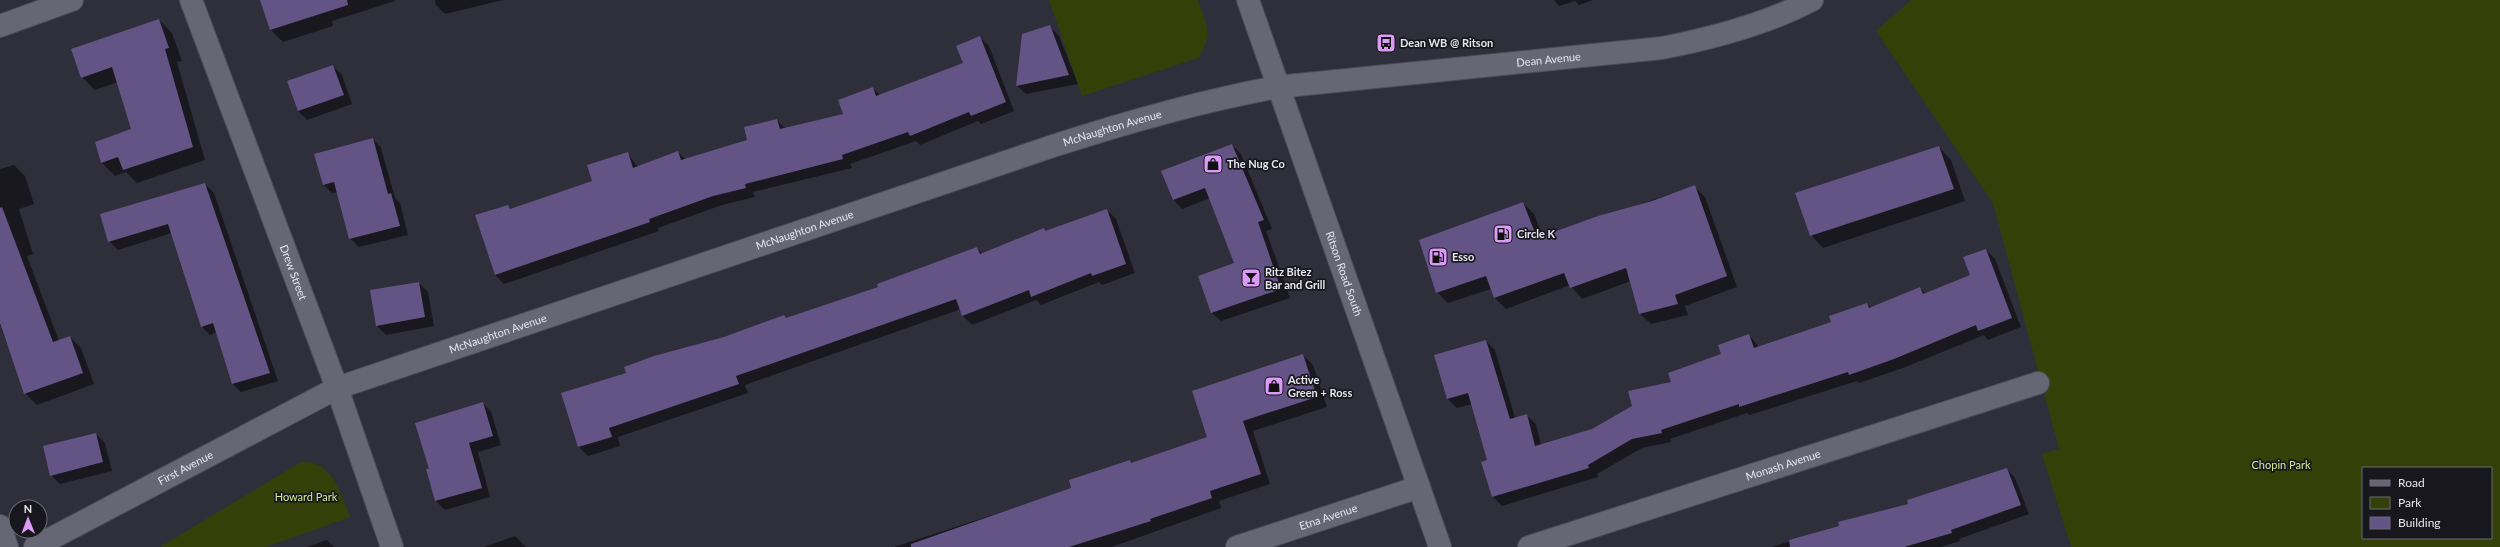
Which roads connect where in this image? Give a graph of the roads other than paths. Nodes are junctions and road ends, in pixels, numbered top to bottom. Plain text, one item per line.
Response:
1 (72, 0) edge
2 (191, 0) edge
3 (1248, 0) edge
4 (1812, 0) edge
5 (0, 26) edge
6 (1278, 87) junction
7 (2038, 383) dead end
8 (336, 388) junction
9 (1419, 487) junction
10 (0, 526) edge
11 (7, 547) edge
12 (34, 547) edge
13 (392, 547) edge
14 (1237, 547) edge
15 (1440, 547) edge
16 (1529, 547) edge

1 - 5 main road
2 - 8 main road, Drew Street
3 - 6 main road, Ritson Road South
4 - 6 main road, Dean Avenue
6 - 8 main road, McNaughton Avenue
6 - 9 main road, Ritson Road South
7 - 16 main road, Monash Avenue
8 - 12 main road, First Avenue
8 - 13 main road, Drew Street
9 - 14 main road, Etna Avenue
9 - 15 main road, Ritson Road South
10 - 11 main road

